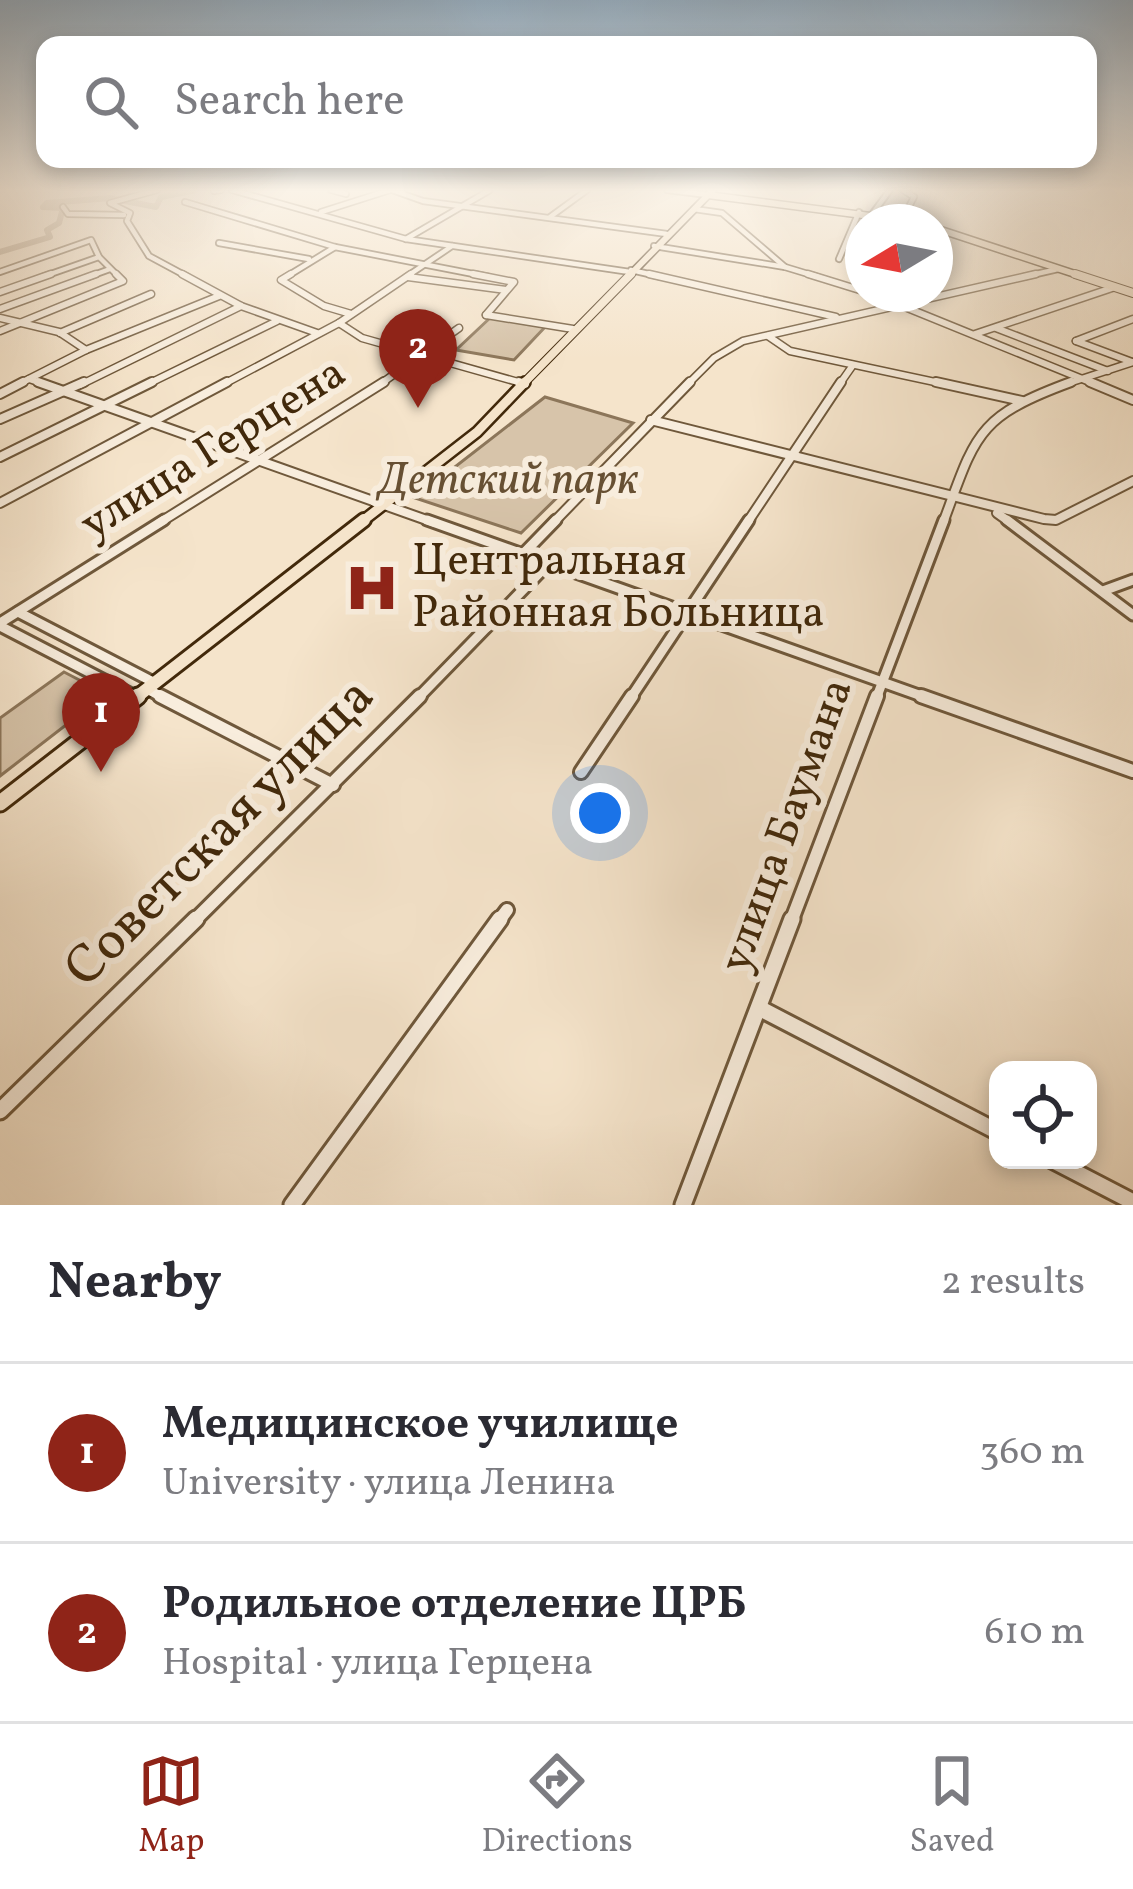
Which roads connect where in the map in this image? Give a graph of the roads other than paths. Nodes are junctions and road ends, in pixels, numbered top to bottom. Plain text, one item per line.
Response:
1 (73, 246) edge
2 (94, 246) edge
3 (144, 246) edge
4 (236, 246) edge
5 (452, 246) edge
6 (454, 246) edge
7 (654, 246) edge
8 (655, 246) edge
9 (760, 246) edge
10 (844, 246) edge
11 (988, 246) edge
12 (335, 247) joint
13 (99, 257) junction
14 (839, 259) dead end
15 (309, 260) junction
16 (423, 266) junction
17 (785, 268) junction
18 (110, 269) junction
19 (1058, 269) junction
20 (630, 271) junction
21 (0, 272) edge
22 (408, 277) junction
23 (845, 286) edge
24 (1115, 287) junction
25 (506, 290) junction
26 (0, 292) edge
27 (953, 292) edge
28 (1133, 293) edge
29 (151, 294) dead end
30 (220, 296) junction
31 (242, 306) junction
32 (864, 312) edge
33 (923, 312) edge
34 (0, 314) edge
35 (352, 314) junction
36 (838, 318) junction
37 (1133, 319) edge
38 (277, 321) junction
39 (22, 323) junction
40 (339, 323) junction
41 (459, 328) dead end
42 (996, 328) junction
43 (573, 329) junction
44 (0, 332) edge
45 (60, 334) junction
46 (319, 334) junction
47 (762, 334) junction
48 (975, 334) junction
49 (86, 350) junction
50 (424, 357) junction
51 (1133, 362) edge
52 (853, 365) junction
53 (1109, 371) junction
54 (29, 379) junction
55 (1084, 380) junction
56 (525, 384) junction
57 (67, 390) junction
58 (0, 394) edge
59 (1133, 400) edge
60 (1028, 402) junction
61 (104, 404) junction
62 (0, 419) edge
63 (651, 420) junction
64 (150, 422) junction
65 (0, 457) edge
66 (794, 457) junction
67 (262, 460) junction
68 (1133, 481) edge
69 (950, 498) junction
70 (0, 503) edge
71 (385, 503) junction
72 (992, 509) junction
73 (524, 553) junction
74 (548, 562) junction
75 (1133, 580) edge
76 (1102, 591) junction
77 (686, 612) junction
78 (1133, 615) edge
79 (5, 619) edge
80 (879, 683) junction
81 (146, 690) junction
82 (1133, 771) edge
83 (581, 772) dead end
84 (334, 785) junction
85 (0, 803) edge
86 (507, 910) dead end
87 (760, 1008) junction
88 (0, 1112) edge
89 (989, 1127) edge
90 (1069, 1169) edge
91 (1133, 1202) edge
92 (292, 1205) edge
93 (682, 1205) edge

1 - 21 street
2 - 13 street
3 - 30 street
4 - 15 street
5 - 16 street
6 - 20 street
7 - 20 main road
8 - 17 street
9 - 17 street
10 - 14 street
11 - 19 main road
12 - 15 street
12 - 16 street
13 - 18 street
13 - 26 street
15 - 35 street
16 - 22 street
16 - 25 street
17 - 23 street
18 - 34 street
18 - 39 street
19 - 24 main road
19 - 27 street
20 - 36 street
20 - 43 main road
22 - 25 street
22 - 35 street
24 - 28 main road
24 - 42 street
25 - 43 street
29 - 45 street
30 - 31 street
30 - 49 street
31 - 38 street
31 - 57 street
32 - 36 street
33 - 48 street
34 - 39 street
35 - 40 street
36 - 47 street
37 - 51 street
38 - 46 street
38 - 61 street
39 - 44 street
39 - 45 street
40 - 46 street
40 - 50 street
41 - 50 street, улица Герцена
42 - 48 street
42 - 53 street
43 - 56 main road
45 - 49 street
46 - 64 street
47 - 52 street
47 - 63 street
48 - 55 street
49 - 54 street
50 - 56 street
50 - 67 street, улица Герцена
51 - 53 street, улица Баумана
52 - 60 street
52 - 66 street
53 - 55 street, улица Баумана
54 - 57 street
54 - 58 street
55 - 59 street
55 - 60 street, улица Баумана
56 - 71 main road
57 - 61 street
57 - 62 street
60 - 69 street, улица Баумана
61 - 64 street
61 - 65 street
63 - 66 street
63 - 73 street
64 - 67 street
64 - 70 street
66 - 69 street
66 - 77 street
67 - 71 street
67 - 79 street, улица Герцена
68 - 72 street
69 - 72 street
69 - 80 street, улица Баумана
71 - 73 street
71 - 81 main road
72 - 76 street
73 - 74 street
74 - 77 street
74 - 84 street, Советская улица
75 - 76 street
76 - 78 street
77 - 80 street
77 - 83 street
79 - 81 street
79 - 81 street
80 - 82 street
80 - 87 street, улица Баумана
81 - 84 street
81 - 85 main road
84 - 88 street, Советская улица
86 - 92 street
87 - 89 street
87 - 93 street, улица Баумана
90 - 91 street

